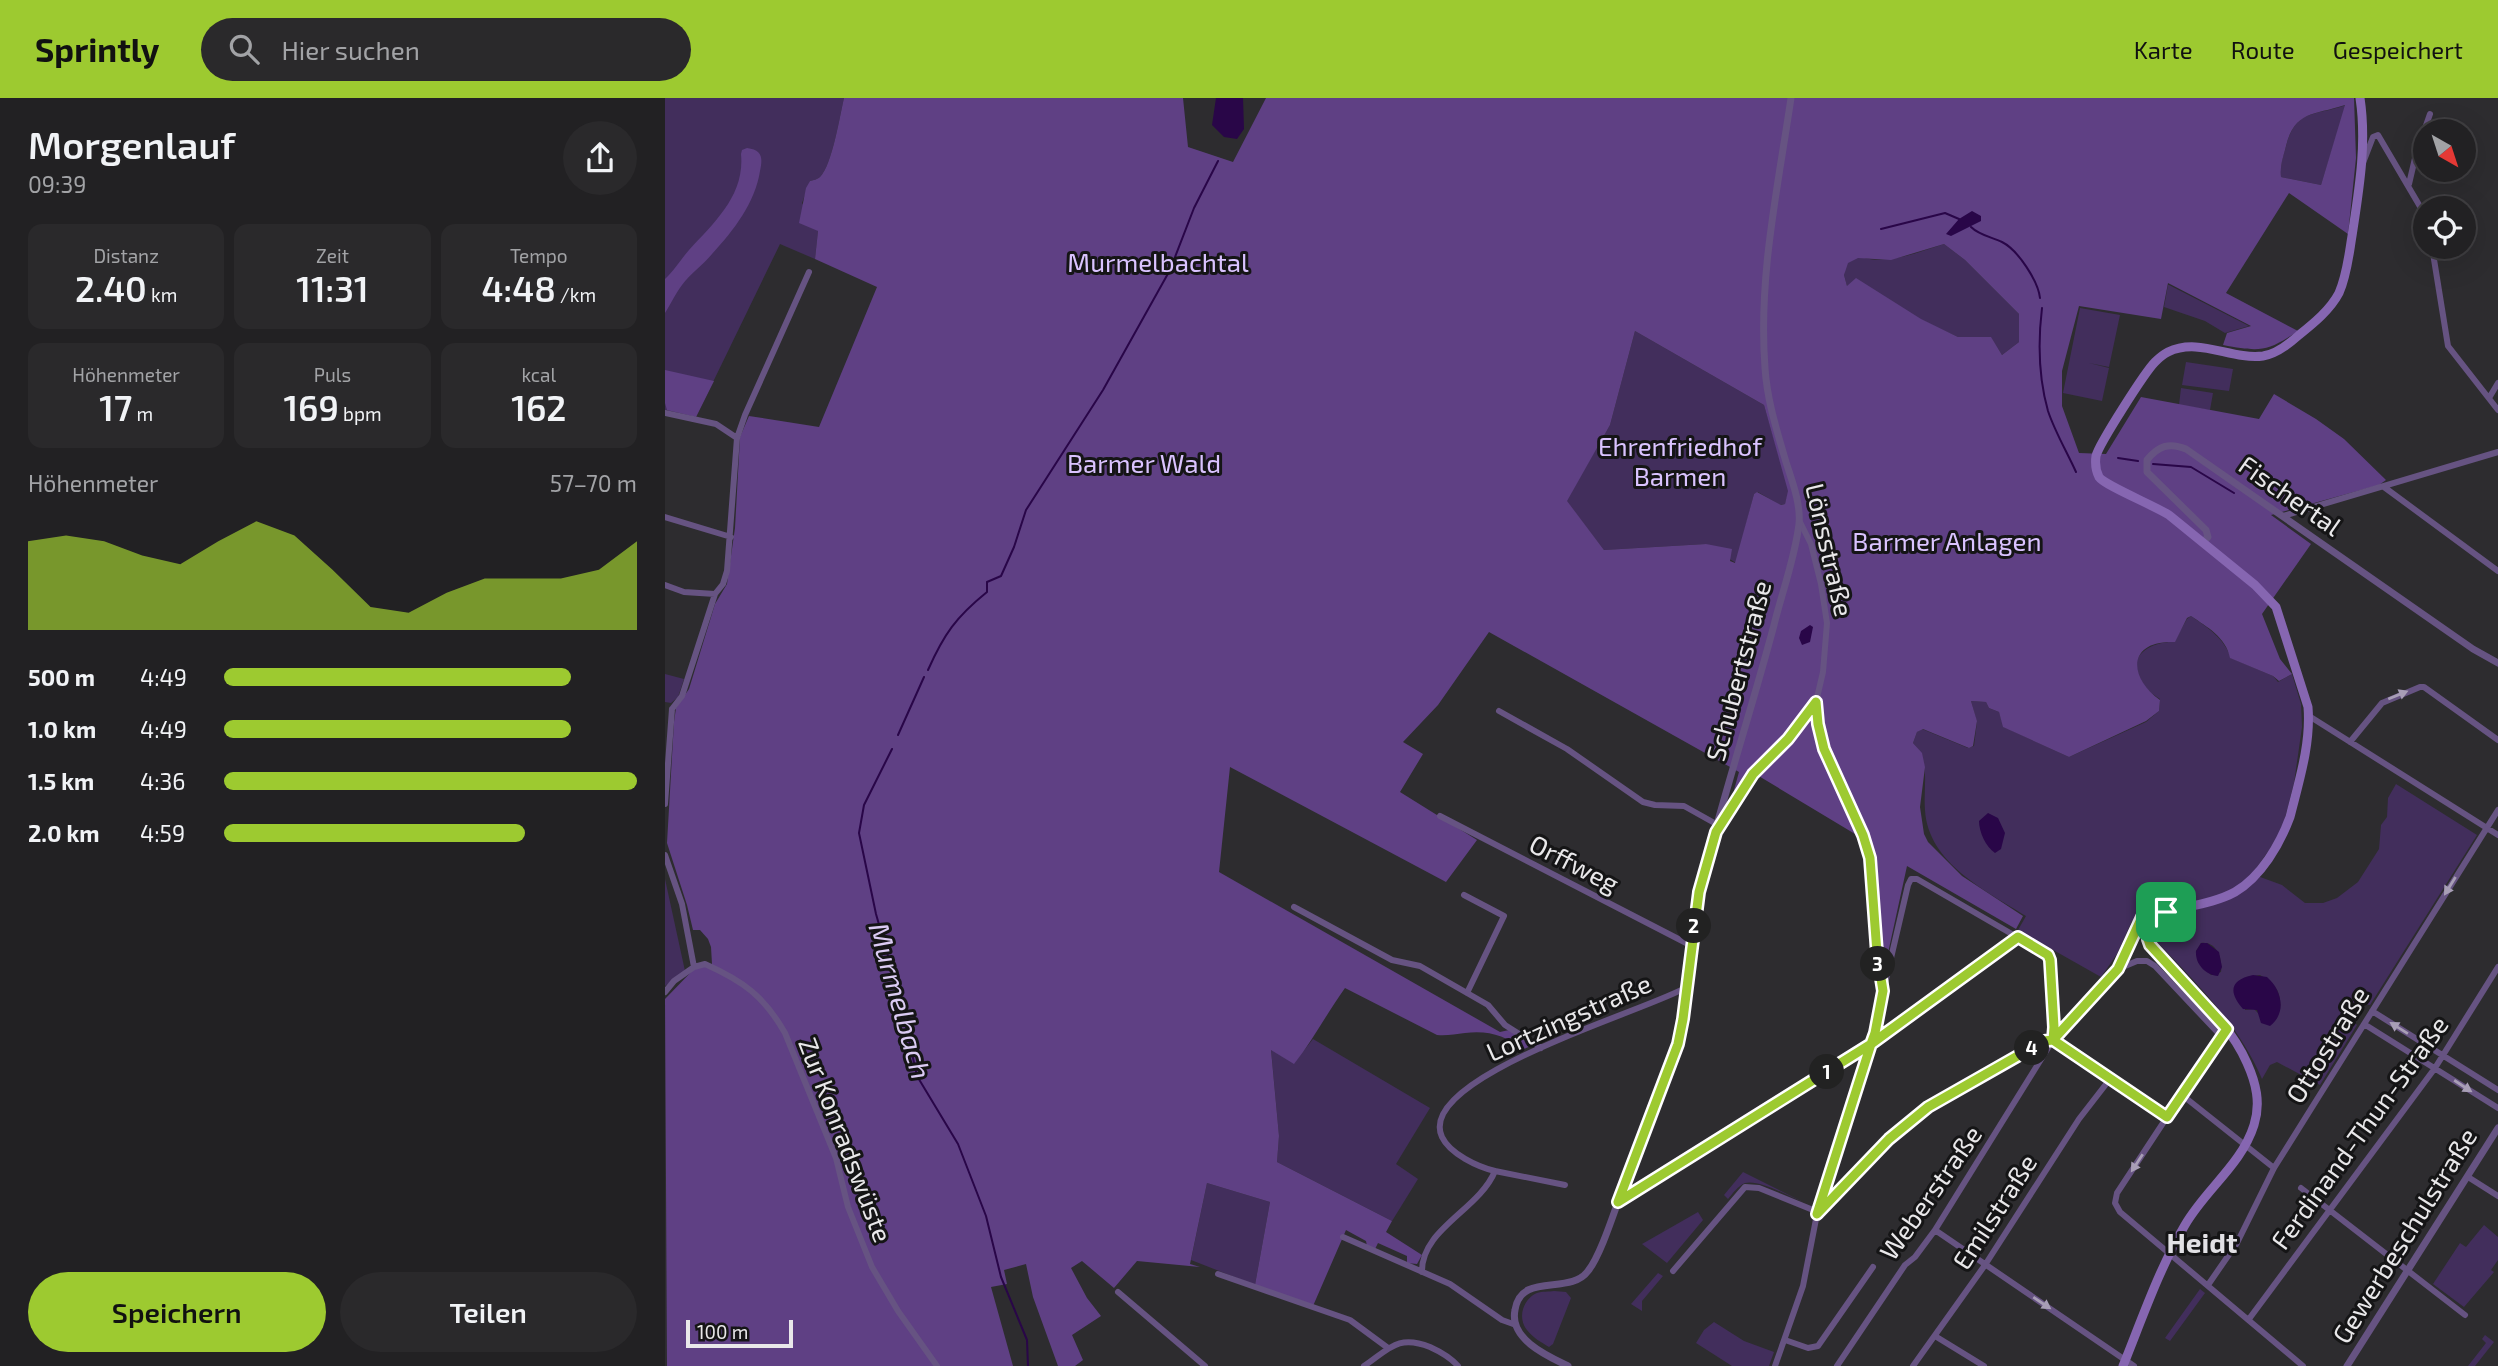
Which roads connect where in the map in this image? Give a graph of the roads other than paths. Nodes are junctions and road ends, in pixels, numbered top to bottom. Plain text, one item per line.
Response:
1 (1791, 98) edge
2 (2360, 98) edge
3 (2430, 114) dead end
4 (2362, 165) junction
5 (2409, 184) junction
6 (2415, 196) edge
7 (2434, 259) edge
8 (809, 272) dead end
9 (2498, 383) edge
10 (2489, 398) junction
11 (2498, 410) edge
12 (665, 413) edge
13 (737, 438) junction
14 (2498, 452) edge
15 (2384, 487) junction
16 (2283, 516) junction
17 (665, 517) edge
18 (1799, 520) junction
19 (731, 537) junction
20 (2203, 542) junction
21 (2498, 571) edge
22 (665, 584) edge
23 (715, 594) junction
24 (2498, 663) edge
25 (1816, 702) junction
26 (667, 708) edge
27 (1499, 711) dead end
28 (2309, 716) junction
29 (2498, 740) edge
30 (2350, 742) junction
31 (665, 804) edge
32 (2498, 810) edge
33 (1440, 816) dead end
34 (2487, 828) junction
35 (1717, 829) junction
36 (2498, 835) edge
37 (665, 855) edge
38 (1464, 895) dead end
39 (1294, 907) dead end
40 (2166, 912) junction
41 (2018, 937) junction
42 (1692, 946) junction
43 (693, 965) junction
44 (2498, 967) edge
45 (2118, 969) junction
46 (1687, 987) junction
47 (1883, 991) junction
48 (665, 992) edge
49 (1467, 993) junction
50 (2372, 1011) junction
51 (2364, 1024) junction
52 (2224, 1032) junction
53 (2053, 1040) junction
54 (1871, 1044) junction
55 (1541, 1048) junction
56 (2443, 1056) junction
57 (2435, 1069) junction
58 (2110, 1079) junction
59 (2498, 1090) edge
60 (2182, 1095) junction
61 (2498, 1108) edge
62 (2167, 1117) junction
63 (2498, 1128) edge
64 (2246, 1145) junction
65 (2274, 1168) junction
66 (1495, 1171) junction
67 (2468, 1177) junction
68 (1565, 1185) dead end
69 (2301, 1188) dead end
70 (2498, 1196) edge
71 (1618, 1202) junction
72 (2330, 1211) junction
73 (1817, 1213) junction
74 (1935, 1230) junction
75 (1343, 1237) dead end
76 (2170, 1253) junction
77 (1985, 1265) junction
78 (1873, 1267) dead end
79 (1673, 1271) dead end
80 (2407, 1271) junction
81 (1422, 1272) junction
82 (1218, 1274) dead end
83 (2208, 1285) junction
84 (1118, 1292) dead end
85 (2465, 1315) dead end
86 (2249, 1319) junction
87 (1516, 1325) junction
88 (1935, 1336) junction
89 (1785, 1340) junction
90 (1388, 1348) junction
91 (1552, 1362) edge
92 (2127, 1364) edge
93 (937, 1366) edge
94 (1205, 1366) edge
95 (1364, 1366) edge
96 (1458, 1366) edge
97 (1569, 1366) edge
98 (1775, 1366) edge
99 (1837, 1366) edge
100 (1913, 1366) edge
101 (1984, 1366) edge
102 (2303, 1366) edge
103 (2347, 1366) edge

1 - 18 street, Lönsstraße
2 - 4 main road
3 - 5 street
4 - 5 street
4 - 20 main road
5 - 6 street
7 - 10 street
8 - 13 street
9 - 10 street
10 - 11 street
12 - 13 street
13 - 19 street
14 - 15 street
15 - 16 street
15 - 21 street
16 - 20 street, Fischertal
16 - 24 street, Fischertal
17 - 19 street
18 - 25 street, Lönsstraße
18 - 35 street, Schubertstraße
19 - 23 street
20 - 28 main road
22 - 23 street
23 - 26 street
25 - 35 street, Schubertstraße
25 - 47 street, Lönsstraße
26 - 31 street
27 - 35 street
28 - 30 street
28 - 40 main road
30 -> 29 street
30 - 34 street
32 - 34 street, Ottostraße
33 - 42 street, Orffweg
34 - 36 street
34 -> 50 street, Ottostraße
35 - 42 street, Schubertstraße
37 - 43 street
38 - 49 street
39 - 49 street
40 - 45 street
40 - 52 main road
41 - 47 street
41 - 53 street
41 - 54 street
42 - 46 street, Schubertstraße
43 - 48 street
43 - 93 street, Zur Konradswüste
44 - 56 street, Ferdinand-Thun-Straße
45 - 52 street
45 - 53 street
46 - 55 street, Lortzingstraße
46 - 71 street, Schubertstraße
47 - 54 street, Lönsstraße
49 - 55 street
50 - 51 street, Ottostraße
56 -> 50 street
51 - 57 street
51 - 65 street, Ottostraße
52 - 60 street
52 - 64 main road
53 - 58 street
53 - 73 street
53 - 74 street, Weberstraße
54 - 71 street
54 - 73 street, Lönsstraße
55 - 66 street, Lortzingstraße
56 - 57 street, Ferdinand-Thun-Straße
56 - 59 street
57 -> 61 street
57 - 72 street, Ferdinand-Thun-Straße
58 - 62 street
58 - 77 street, Emilstraße
60 - 62 street
60 - 64 street
62 -> 76 street
63 - 67 street, Gewerbeschulstraße
64 - 65 street
64 - 76 main road
65 - 83 street, Ottostraße
66 - 68 street, Lortzingstraße
66 - 81 street
67 - 70 street
67 - 80 street, Gewerbeschulstraße
69 - 72 street
71 - 87 street, Schubertstraße
72 - 80 street
72 - 86 street, Ferdinand-Thun-Straße
73 - 79 street
73 - 89 street, Lönsstraße
74 - 77 street
74 - 99 street, Weberstraße
75 - 81 street
76 - 83 street
76 - 92 main road
77 - 88 street, Emilstraße
77 -> 92 street
78 - 89 street
80 - 85 street
80 - 103 street, Gewerbeschulstraße
81 - 87 street
82 - 90 street
83 - 86 street
84 - 94 street
86 - 102 street
87 - 91 street
88 - 100 street, Emilstraße
88 - 101 street
89 - 98 street, Lönsstraße
90 - 95 street
90 - 96 street
91 - 97 street

